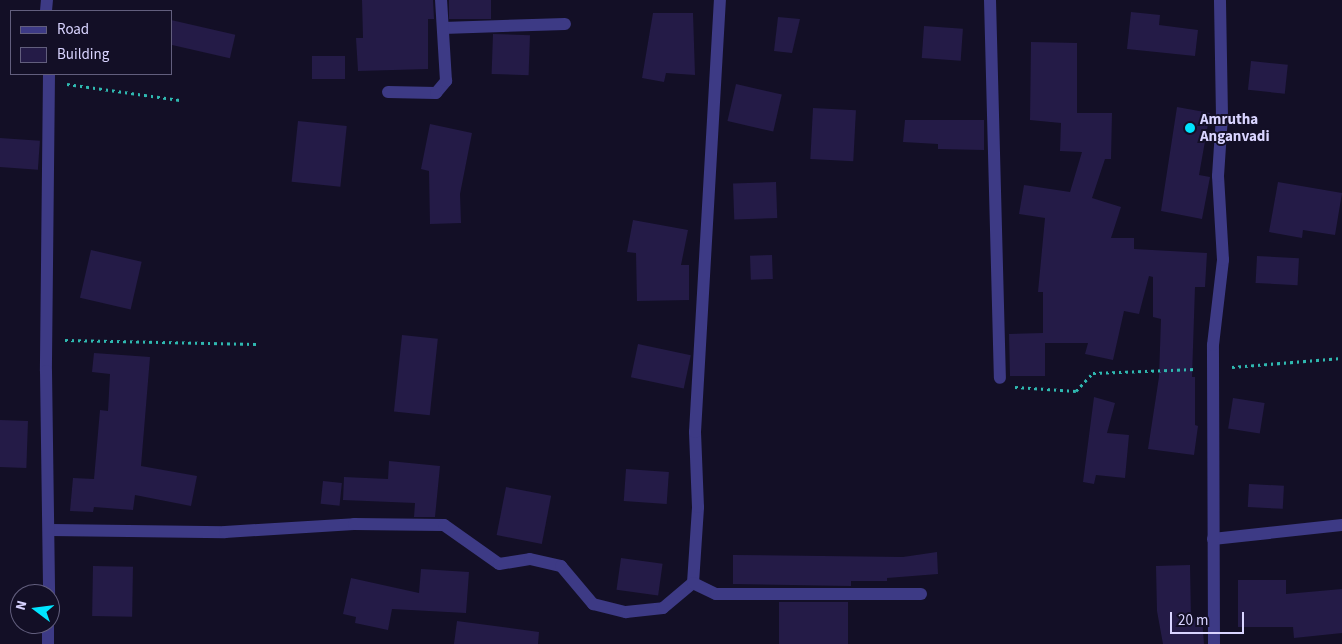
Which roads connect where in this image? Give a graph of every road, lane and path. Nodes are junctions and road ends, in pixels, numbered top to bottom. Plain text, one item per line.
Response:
1 (441, 0) edge
2 (720, 0) edge
3 (990, 0) edge
4 (1220, 0) edge
5 (565, 24) dead end
6 (443, 28) junction
7 (49, 77) edge
8 (388, 92) dead end
9 (180, 100) dead end
10 (46, 339) junction
11 (259, 344) dead end
12 (1342, 358) edge
13 (1213, 368) junction
14 (1000, 378) joint
15 (1342, 525) edge
16 (51, 530) junction
17 (1213, 540) junction
18 (693, 583) junction
19 (49, 584) edge
20 (921, 594) dead end
21 (1214, 644) edge

1 - 6 street
2 - 18 street
3 - 14 street
4 - 13 street
5 - 6 street
6 - 8 street
7 - 9 path
7 - 10 street
10 - 11 path
10 - 16 street
12 - 13 path
13 - 14 path
13 - 17 street
15 - 17 street
16 - 18 street
16 - 19 street
17 - 21 street
18 - 20 street

